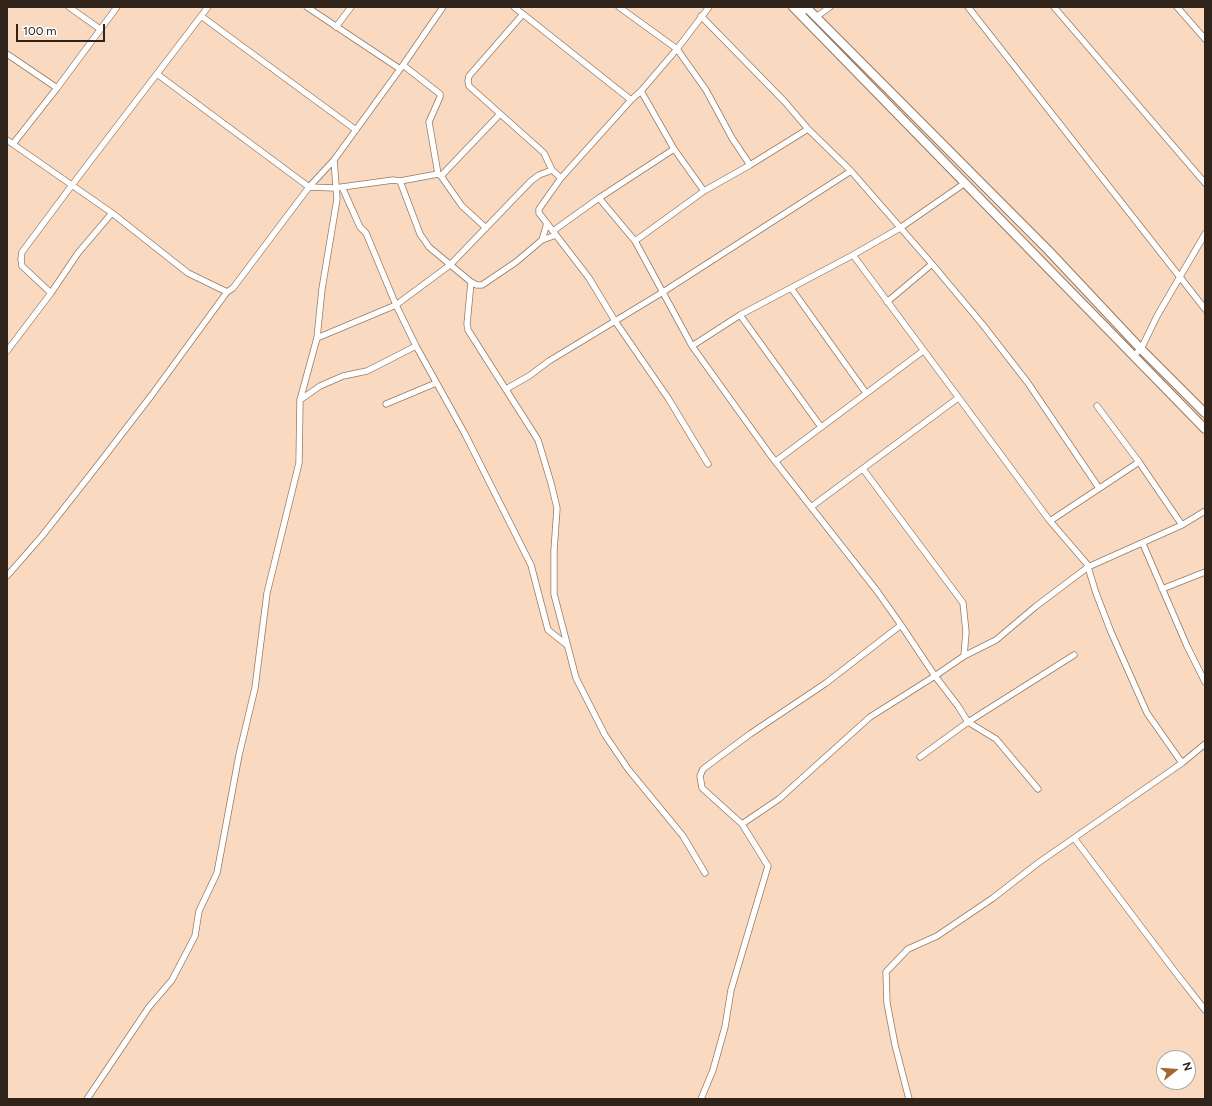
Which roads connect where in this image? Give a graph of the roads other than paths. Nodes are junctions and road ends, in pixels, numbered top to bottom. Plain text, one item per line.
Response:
1 (69, 7) edge
2 (116, 7) edge
3 (208, 7) edge
4 (307, 7) edge
5 (351, 7) edge
6 (443, 7) edge
7 (514, 7) edge
8 (619, 7) edge
9 (709, 7) edge
10 (793, 7) edge
11 (806, 7) edge
12 (830, 7) edge
13 (968, 7) edge
14 (1054, 7) edge
15 (1178, 7) edge
16 (523, 14) junction
17 (800, 14) junction
18 (201, 16) junction
19 (701, 16) junction
20 (816, 17) junction
21 (336, 27) junction
22 (100, 29) junction
23 (1205, 39) edge
24 (677, 49) junction
25 (7, 54) edge
26 (401, 67) junction
27 (157, 74) junction
28 (57, 88) junction
29 (641, 91) junction
30 (631, 100) junction
31 (500, 114) junction
32 (808, 129) junction
33 (356, 130) junction
34 (7, 140) edge
35 (13, 144) junction
36 (674, 149) junction
37 (334, 160) junction
38 (750, 165) junction
39 (552, 170) junction
40 (851, 171) junction
41 (440, 175) junction
42 (560, 178) junction
43 (400, 181) junction
44 (965, 183) junction
45 (1205, 183) edge
46 (72, 185) junction
47 (309, 187) junction
48 (342, 187) junction
49 (335, 188) junction
50 (704, 191) junction
51 (599, 198) junction
52 (112, 213) junction
53 (547, 223) junction
54 (486, 228) junction
55 (900, 228) junction
56 (554, 233) junction
57 (1205, 234) edge
58 (542, 240) junction
59 (635, 241) junction
60 (852, 255) junction
61 (932, 264) junction
62 (450, 265) junction
63 (1179, 276) junction
64 (471, 282) junction
65 (791, 288) junction
66 (227, 292) junction
67 (663, 292) junction
68 (51, 293) junction
69 (887, 302) junction
70 (396, 305) junction
71 (1205, 308) edge
72 (740, 315) junction
73 (615, 321) junction
74 (317, 338) junction
75 (416, 346) junction
76 (692, 346) junction
77 (1141, 349) junction
78 (7, 351) edge
79 (923, 351) junction
80 (1133, 356) junction
81 (436, 383) junction
82 (506, 390) junction
83 (866, 393) junction
84 (958, 398) junction
85 (300, 400) junction
86 (386, 404) dead end
87 (1097, 406) dead end
88 (1205, 413) edge
89 (821, 427) junction
90 (1205, 429) edge
91 (776, 461) junction
92 (1139, 462) junction
93 (708, 464) dead end
94 (863, 469) junction
95 (1099, 488) junction
96 (811, 507) junction
97 (1205, 511) edge
98 (1050, 521) junction
99 (1182, 525) junction
100 (1143, 544) junction
101 (1088, 567) junction
102 (1205, 572) edge
103 (7, 576) edge
104 (1162, 589) junction
105 (901, 625) junction
106 (567, 646) junction
107 (1074, 655) dead end
108 (964, 656) junction
109 (935, 676) junction
110 (1205, 682) edge
111 (968, 722) junction
112 (1205, 744) edge
113 (920, 757) dead end
114 (1182, 763) junction
115 (1038, 789) dead end
116 (742, 824) junction
117 (1074, 838) junction
118 (705, 873) dead end
119 (1205, 1010) edge
120 (88, 1097) edge
121 (701, 1099) edge
122 (909, 1099) edge

1 - 22 street
2 - 22 street
3 - 18 street
4 - 21 street
5 - 21 street
6 - 26 street
7 - 16 street
8 - 24 street
9 - 19 street
10 - 17 main road
11 - 17 main road
11 - 20 main road
12 - 20 street
13 - 63 street
14 - 45 street
15 - 23 street
16 - 30 street
16 - 31 street
17 - 44 main road
18 - 27 street
18 - 33 street
19 - 24 street
19 - 32 street
20 - 77 main road
21 - 26 street
22 - 28 street
24 - 29 street
24 - 38 street
25 - 28 street
26 - 33 street
26 - 41 street
27 - 46 street
27 - 47 street
28 - 35 street
29 - 30 street
29 - 36 street
30 - 42 street
31 - 39 street
31 - 41 street
32 - 38 street
32 - 40 street
33 - 37 street
34 - 35 street
35 - 46 street
36 - 50 street
36 - 51 street
37 - 47 street
37 - 49 street
38 - 50 street
39 - 42 street
39 - 54 street
40 - 55 street
40 - 67 street
41 - 43 street
41 - 54 street
42 - 53 street
43 - 48 street
43 - 62 street
44 - 55 street
44 - 80 main road
46 - 52 street
46 - 68 street
47 - 49 street
47 - 66 street
48 - 49 street
48 - 70 street
49 - 74 street
50 - 59 street
51 - 56 street
51 - 59 street
52 - 66 street
52 - 68 street
53 - 56 street
53 - 58 street
54 - 62 street
55 - 60 street
55 - 61 street
56 - 58 street
56 - 73 street
57 - 63 street
58 - 64 street
59 - 67 street
60 - 65 street
60 - 69 street
61 - 69 street
61 - 95 street
62 - 64 street
62 - 70 street
63 - 71 street
63 - 77 street
64 - 82 street
65 - 72 street
65 - 83 street
66 - 103 street
67 - 73 street
67 - 76 street
68 - 78 street
69 - 79 street
70 - 74 street
70 - 75 street
72 - 76 street
72 - 89 street
73 - 82 street
73 - 93 street
74 - 85 street
75 - 81 street
75 - 85 street
76 - 91 street
77 - 80 street
77 - 88 main road
79 - 83 street
79 - 84 street
80 - 90 main road
81 - 86 street
81 - 106 street
82 - 106 street
83 - 89 street
84 - 94 street
84 - 98 street
85 - 120 street
87 - 92 street
89 - 91 street
91 - 96 street
92 - 95 street
92 - 99 street
94 - 96 street
94 - 108 street
95 - 98 street
96 - 105 street
97 - 99 street
98 - 101 street
99 - 100 street
100 - 101 street
100 - 104 street
101 - 108 street
101 - 114 street
102 - 104 street
104 - 110 street
105 - 109 street
105 - 116 street
106 - 118 street
107 - 111 street
108 - 109 street
109 - 111 street
109 - 116 street
111 - 113 street
111 - 115 street
112 - 114 street
114 - 117 street
116 - 121 street
117 - 119 street
117 - 122 street

